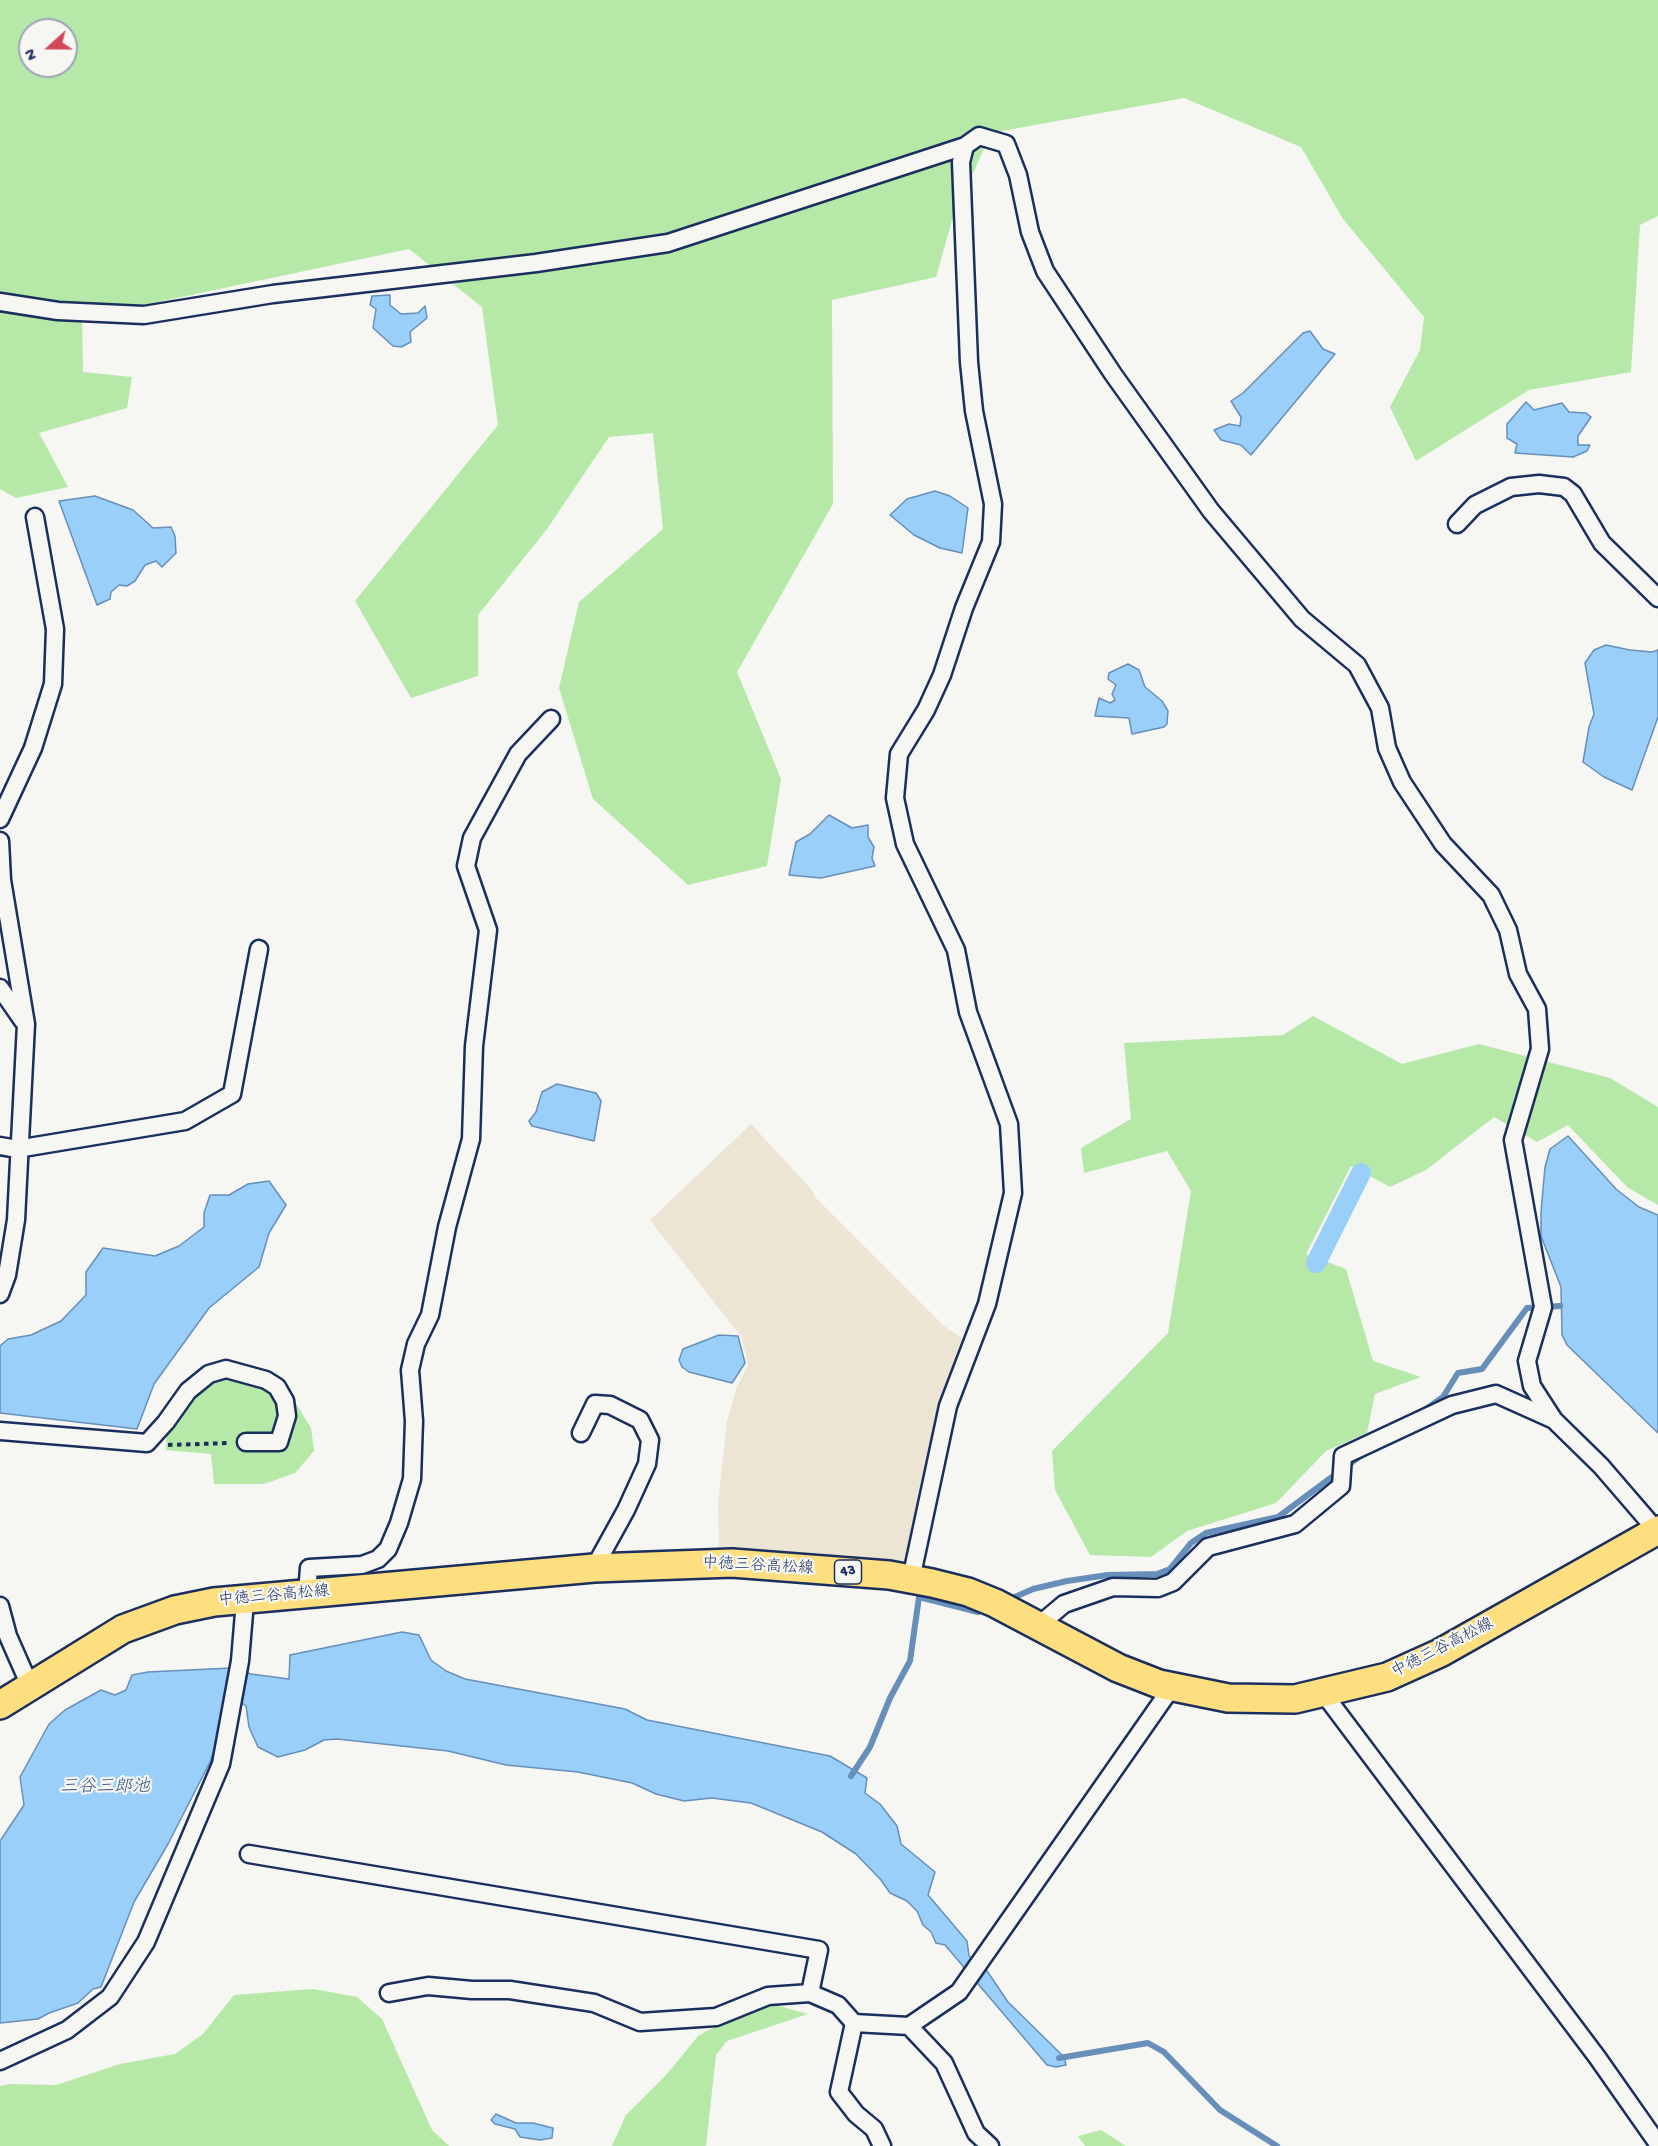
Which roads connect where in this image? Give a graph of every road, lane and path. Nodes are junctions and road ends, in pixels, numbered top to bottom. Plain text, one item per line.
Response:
1 (965, 146) junction
2 (0, 302) edge
3 (35, 517) dead end
4 (1457, 524) dead end
5 (1658, 598) edge
6 (551, 719) dead end
7 (0, 819) edge
8 (0, 841) edge
9 (259, 949) dead end
10 (0, 988) edge
11 (26, 1024) junction
12 (0, 1146) edge
13 (17, 1149) junction
14 (0, 1294) edge
15 (1554, 1420) junction
16 (0, 1431) edge
17 (581, 1433) dead end
18 (246, 1442) joint
19 (147, 1443) junction
20 (1657, 1530) edge
21 (594, 1568) junction
22 (911, 1579) junction
23 (307, 1593) junction
24 (241, 1598) junction
25 (0, 1606) edge
26 (1038, 1625) junction
27 (30, 1686) junction
28 (1172, 1687) junction
29 (1323, 1694) junction
30 (0, 1704) edge
31 (249, 1854) dead end
32 (389, 1993) dead end
33 (810, 1993) junction
34 (854, 2023) junction
35 (909, 2026) junction
36 (0, 2061) edge
37 (1658, 2144) edge
38 (882, 2146) edge
39 (990, 2146) edge

1 - 2 street
1 - 15 street
1 - 22 street
3 - 7 street
4 - 5 street
6 - 23 street
8 - 11 street
9 - 13 street
10 - 11 street
11 - 13 street
12 - 13 street
13 - 14 street
15 - 20 street
15 - 26 street
16 - 19 street
17 - 21 street
18 - 19 path
18 - 19 street
20 - 29 main road, 中徳三谷高松線 / 43
21 - 22 main road, 中徳三谷高松線 / 43
21 - 23 main road, 中徳三谷高松線 / 43
22 - 26 main road, 中徳三谷高松線 / 43
23 - 24 main road, 中徳三谷高松線 / 43
24 - 27 main road, 中徳三谷高松線 / 43
24 - 36 street
25 - 27 street
26 - 28 main road, 中徳三谷高松線 / 43
27 - 30 main road, 中徳三谷高松線 / 43
28 - 29 main road, 中徳三谷高松線 / 43
28 - 35 street
29 - 37 street
31 - 33 street
32 - 33 street
33 - 34 street
34 - 35 street
34 - 38 street
35 - 39 street

